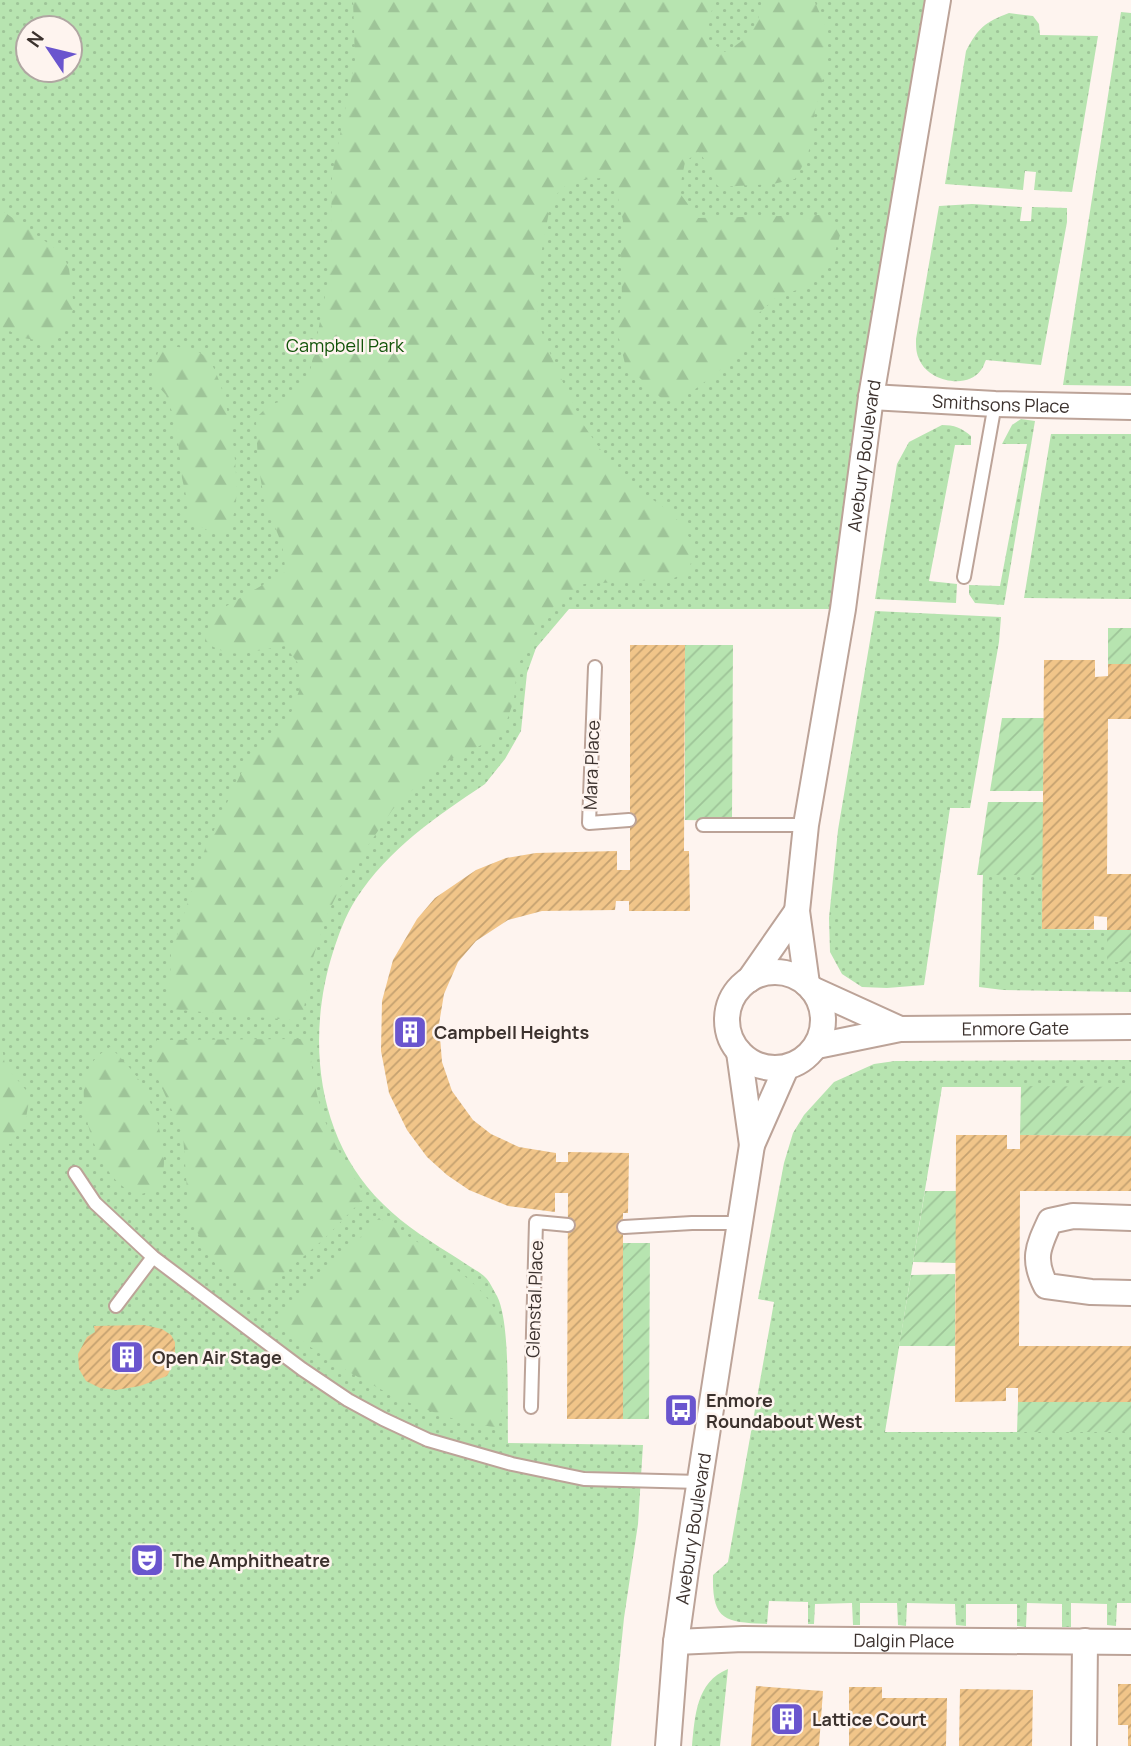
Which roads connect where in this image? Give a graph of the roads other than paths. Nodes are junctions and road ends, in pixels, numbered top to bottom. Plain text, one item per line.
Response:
1 (938, 0) edge
2 (871, 397) junction
3 (995, 404) junction
4 (1131, 407) edge
5 (964, 577) dead end
6 (595, 667) dead end
7 (629, 820) dead end
8 (703, 825) dead end
9 (806, 825) junction
10 (797, 911) junction
11 (749, 980) junction
12 (810, 986) junction
13 (1131, 1027) edge
14 (900, 1029) junction
15 (817, 1046) junction
16 (739, 1052) junction
17 (786, 1068) junction
18 (752, 1145) junction
19 (75, 1173) dead end
20 (1131, 1218) edge
21 (740, 1223) junction
22 (568, 1226) dead end
23 (624, 1227) dead end
24 (153, 1257) junction
25 (1131, 1293) edge
26 (116, 1306) dead end
27 (531, 1407) dead end
28 (700, 1482) junction
29 (1085, 1641) junction
30 (676, 1642) junction
31 (1131, 1642) edge
32 (668, 1746) edge
33 (1084, 1746) edge

1 - 2 street, Avebury Boulevard
2 - 3 street, Smithsons Place
2 - 9 street, Avebury Boulevard
3 - 4 street, Smithsons Place
3 - 5 lane
6 - 7 lane, Mara Place
8 - 9 lane
9 - 10 street, Avebury Boulevard
10 - 11 street, Avebury Boulevard
10 - 12 street, Avebury Boulevard
11 - 12 street
11 - 16 street
12 - 14 street, Enmore Gate
12 - 15 street
13 - 14 street, Enmore Gate
14 - 15 street, Enmore Gate
15 - 17 street
16 - 17 street
16 - 18 street, Avebury Boulevard
17 - 18 street, Avebury Boulevard
18 - 21 street, Avebury Boulevard
19 - 24 lane
20 - 25 street
21 - 23 lane
21 - 28 street, Avebury Boulevard
22 - 27 lane, Glenstal Place
24 - 26 lane
24 - 28 lane
28 - 30 street, Avebury Boulevard
29 - 30 street, Dalgin Place
29 - 31 street, Dalgin Place
29 - 33 street
30 - 32 street, Avebury Boulevard

